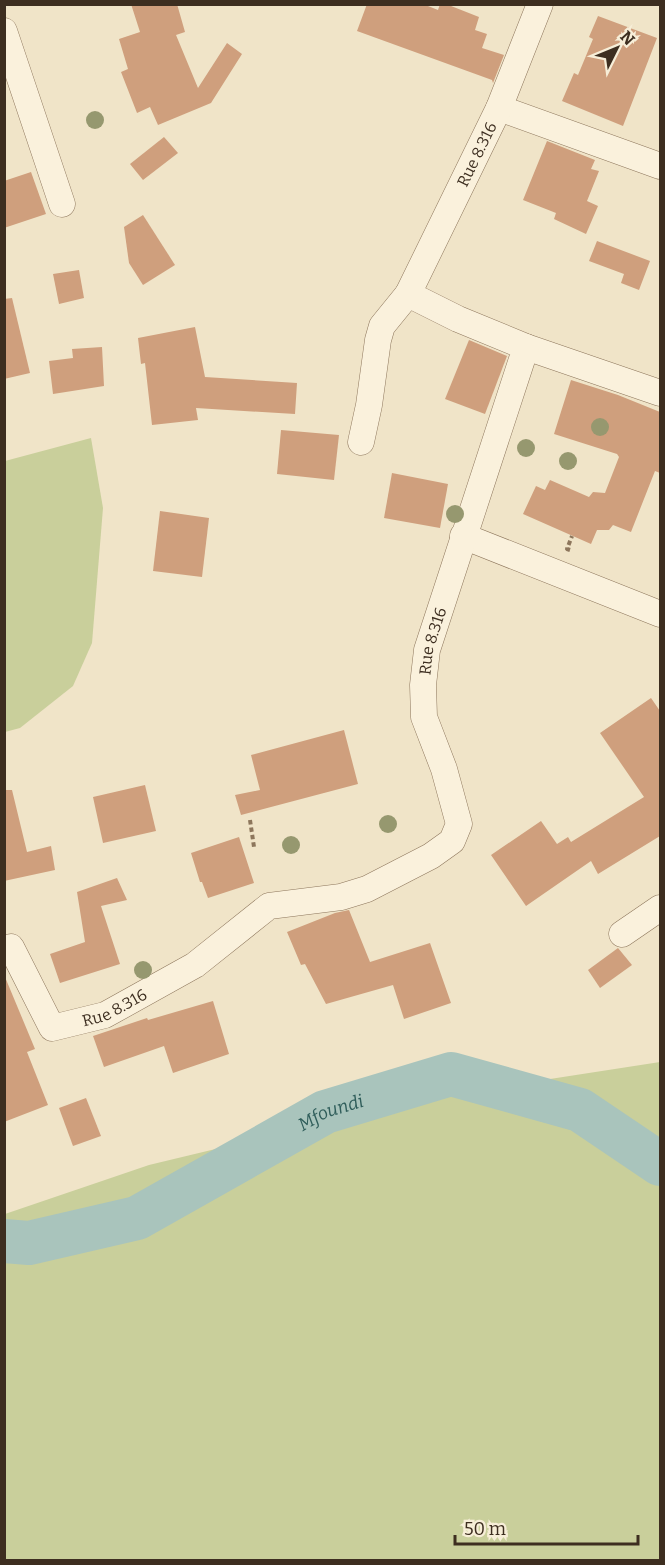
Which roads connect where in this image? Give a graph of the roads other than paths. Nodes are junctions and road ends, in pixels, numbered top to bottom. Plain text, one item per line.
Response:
1 (540, 4) edge
2 (4, 31) edge
3 (499, 108) junction
4 (660, 166) edge
5 (62, 204) dead end
6 (408, 294) junction
7 (526, 347) junction
8 (660, 393) edge
9 (361, 442) dead end
10 (463, 536) junction
11 (660, 614) edge
12 (660, 908) edge
13 (622, 934) dead end
14 (4, 949) edge

1 - 3 street, Rue 8.316
2 - 5 street
3 - 4 street
3 - 6 street, Rue 8.316
6 - 7 street
6 - 9 street, Rue 8.316
7 - 8 street
7 - 10 street, Rue 8.316
10 - 11 street
10 - 14 street, Rue 8.316
12 - 13 street

